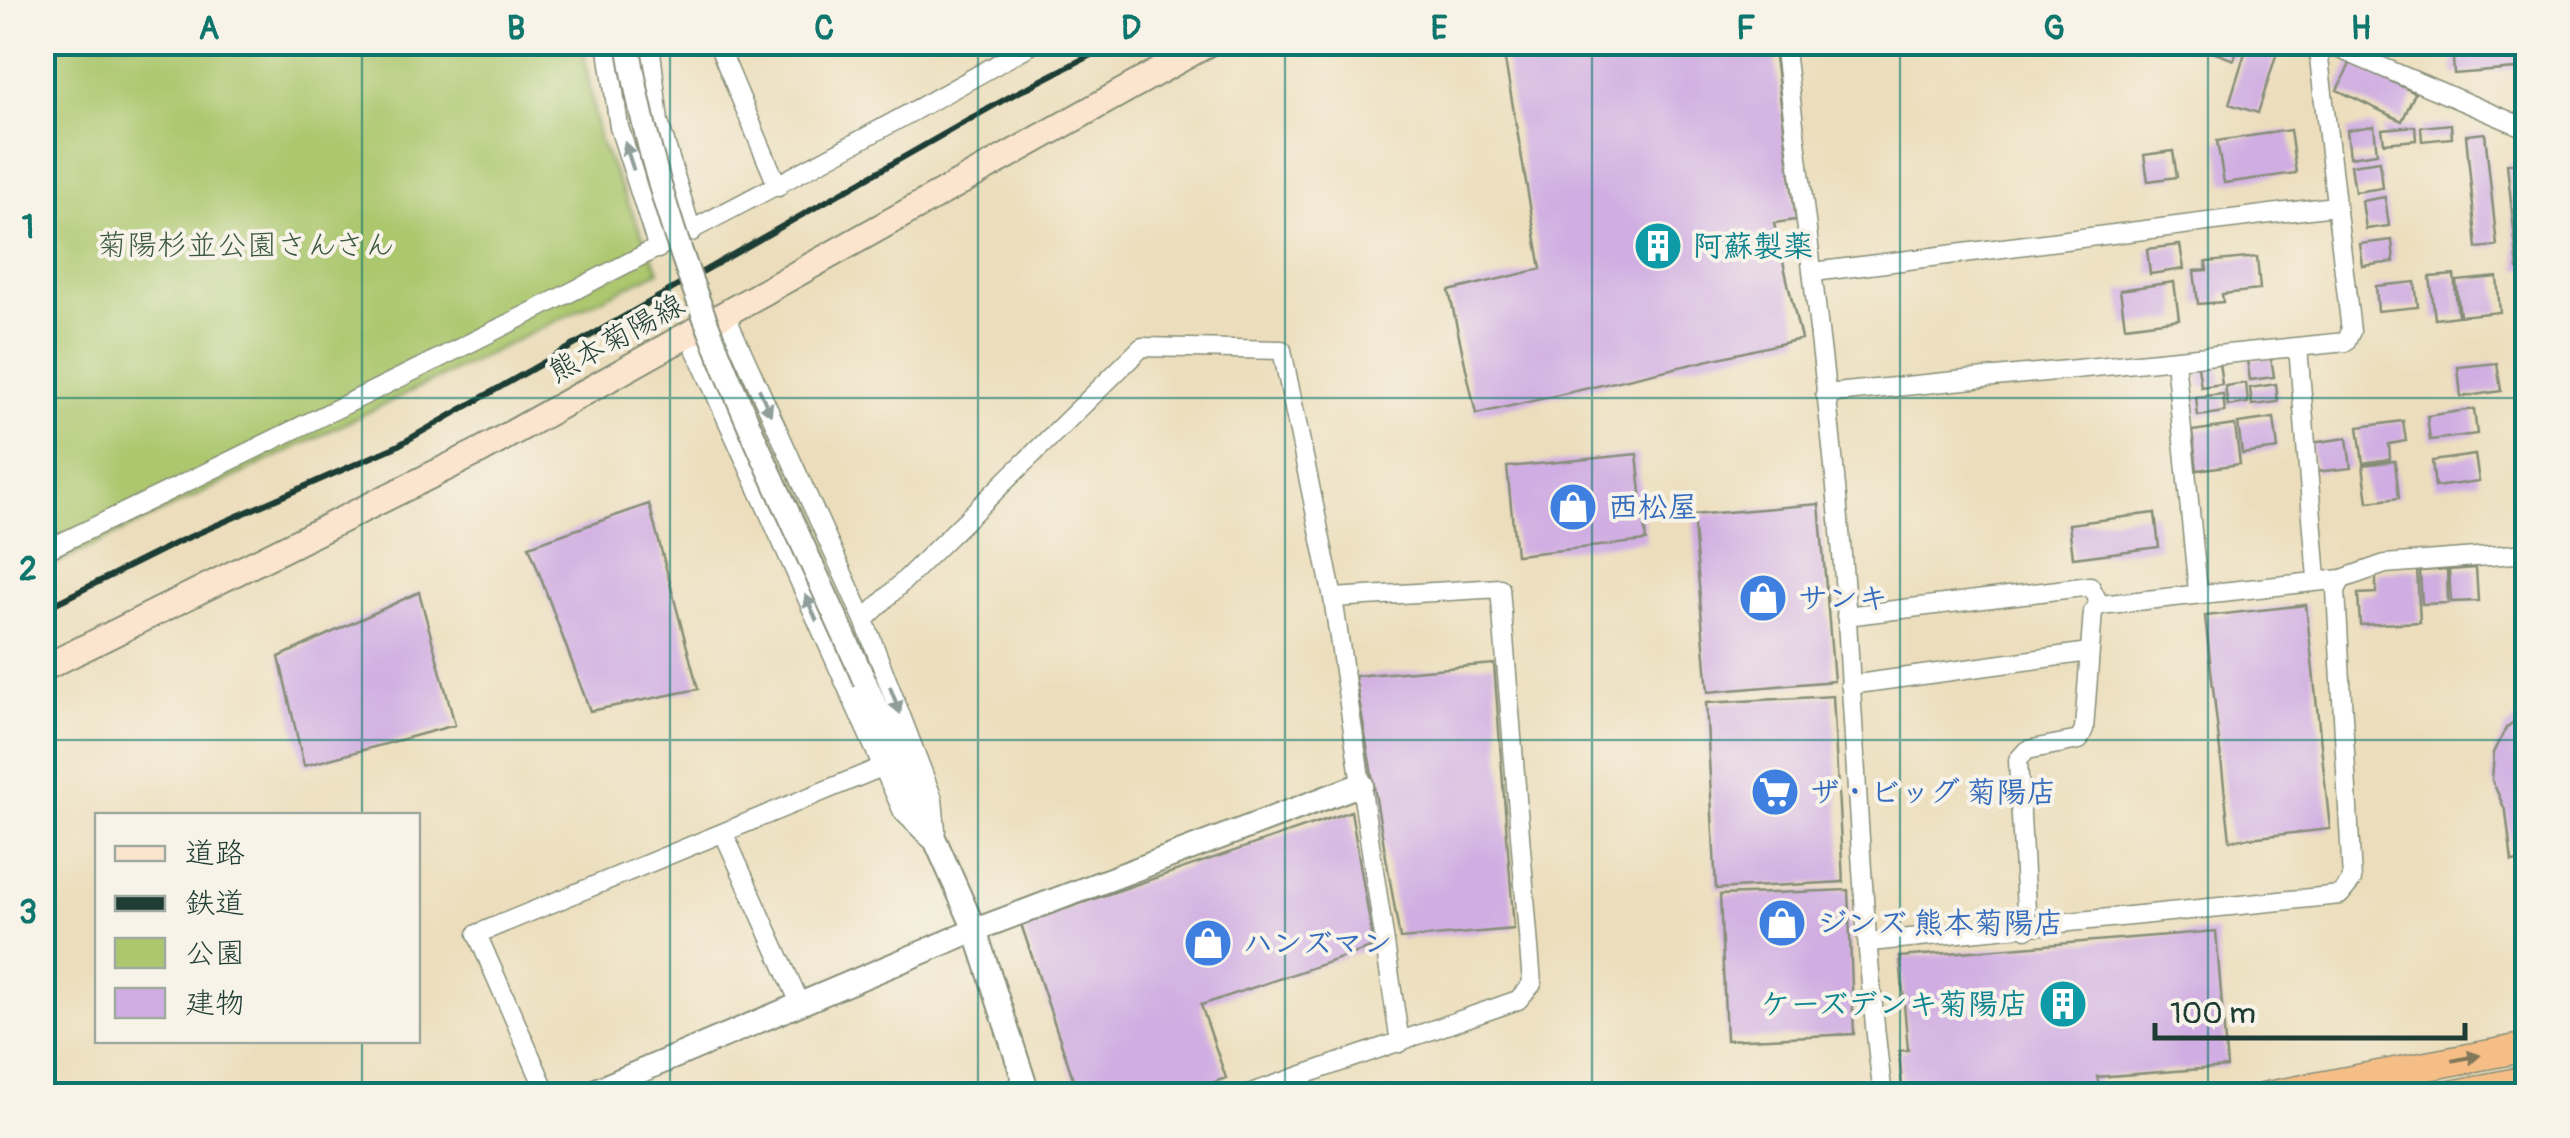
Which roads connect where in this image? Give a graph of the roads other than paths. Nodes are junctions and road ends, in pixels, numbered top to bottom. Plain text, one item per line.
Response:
1 (607, 42) edge
2 (628, 42) edge
3 (650, 42) edge
4 (716, 42) edge
5 (1036, 42) edge
6 (1210, 42) edge
7 (1784, 42) edge
8 (2320, 42) edge
9 (2528, 129) edge
10 (778, 187) junction
11 (2334, 206) junction
12 (692, 232) junction
13 (658, 249) junction
14 (1814, 272) junction
15 (725, 314) junction
16 (689, 335) junction
17 (2298, 346) junction
18 (2175, 360) junction
19 (1825, 394) junction
20 (42, 552) edge
21 (2528, 552) edge
22 (2317, 578) junction
23 (2342, 579) junction
24 (2198, 592) junction
25 (1333, 598) junction
26 (2100, 605) junction
27 (1846, 616) junction
28 (864, 620) junction
29 (2089, 652) junction
30 (42, 669) edge
31 (1850, 685) junction
32 (882, 767) junction
33 (1362, 784) junction
34 (725, 836) junction
35 (938, 846) junction
36 (975, 930) junction
37 (2027, 930) junction
38 (1870, 942) junction
39 (800, 1003) junction
40 (1400, 1043) junction
41 (2528, 1046) edge
42 (2528, 1080) edge
43 (548, 1096) edge
44 (582, 1096) edge
45 (1029, 1096) edge
46 (1244, 1096) edge
47 (1883, 1096) edge
48 (2267, 1096) edge
49 (2446, 1096) edge

13 -> 1 street
2 - 35 street, bridge
3 - 12 street
4 - 10 street
5 - 10 street
6 - 15 main road, 熊本菊陽線
7 - 14 street
8 - 9 street
8 - 11 street
10 - 12 street
11 - 14 street
11 - 17 street
12 - 13 street
13 - 20 street
14 - 19 street
15 - 16 main road, 熊本菊陽線
15 -> 28 street
16 - 30 main road, 熊本菊陽線
32 -> 16 street
17 - 18 street
17 - 22 street
18 - 19 street
18 - 24 street
19 - 27 street
21 - 23 street
22 - 23 street
22 - 24 street
23 - 37 street
24 - 26 street
25 - 28 street
25 - 33 street
25 - 40 street
26 - 27 street
26 - 29 street
27 - 31 street
28 -> 35 street
29 - 31 street
29 - 37 street
31 - 38 street
32 - 34 street
32 - 35 street
33 - 36 street
33 - 40 street
34 - 39 street
34 - 43 street
35 - 36 street
36 - 39 street
36 - 45 street
37 - 38 street
38 - 47 street
39 - 44 street
40 - 46 street
48 -> 41 highway
42 - 49 highway

